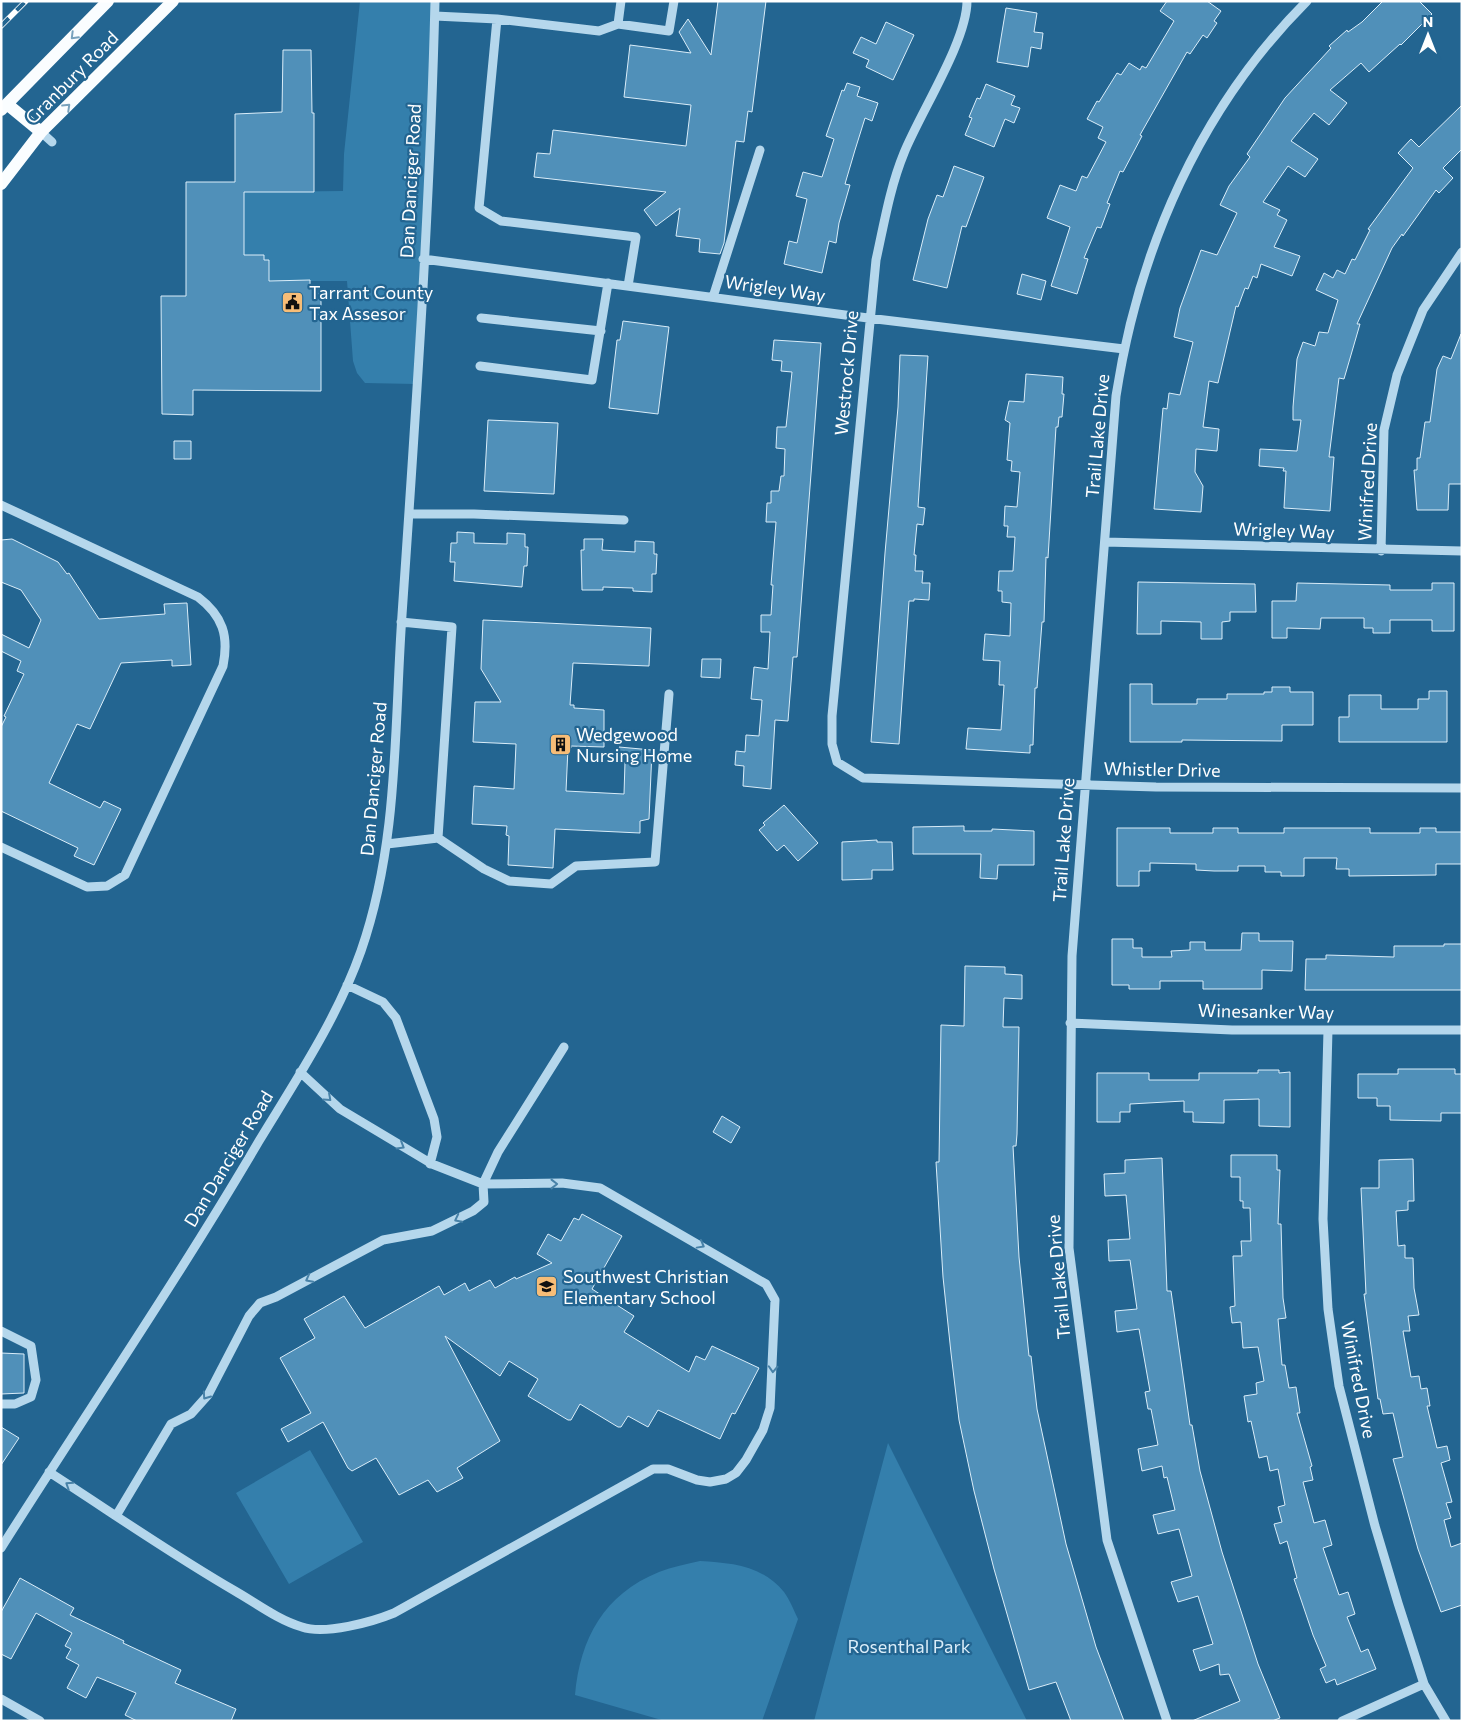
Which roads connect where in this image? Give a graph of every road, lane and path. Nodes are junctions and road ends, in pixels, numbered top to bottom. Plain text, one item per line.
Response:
1 (108, 1) edge
2 (173, 1) edge
3 (435, 1) edge
4 (621, 1) edge
5 (674, 1) edge
6 (967, 1) edge
7 (1307, 1) edge
8 (435, 16) junction
9 (497, 19) junction
10 (618, 24) junction
11 (4, 107) edge
12 (41, 132) junction
13 (52, 142) dead end
14 (760, 150) dead end
15 (1, 184) edge
16 (1462, 252) edge
17 (423, 259) junction
18 (608, 283) junction
19 (628, 286) junction
20 (712, 297) junction
21 (481, 318) dead end
22 (868, 318) junction
23 (601, 331) junction
24 (1124, 349) junction
25 (480, 366) dead end
26 (1, 505) edge
27 (409, 514) junction
28 (624, 520) dead end
29 (1105, 542) junction
30 (1381, 551) junction
31 (1462, 552) edge
32 (401, 622) junction
33 (669, 694) dead end
34 (837, 762) joint
35 (1085, 785) junction
36 (1462, 788) edge
37 (438, 838) junction
38 (387, 844) junction
39 (1, 847) edge
40 (347, 985) junction
41 (1070, 1023) junction
42 (1328, 1030) junction
43 (1462, 1030) edge
44 (564, 1047) dead end
45 (300, 1072) junction
46 (430, 1164) junction
47 (484, 1184) junction
48 (1, 1331) edge
49 (1, 1404) edge
50 (49, 1472) junction
51 (116, 1516) junction
52 (1, 1548) edge
53 (1424, 1684) junction
54 (2, 1700) edge
55 (40, 1721) edge
56 (1167, 1721) edge
57 (1342, 1721) edge
58 (1446, 1721) edge

1 -> 11 main road, Granbury Road
12 -> 2 main road, Granbury Road
3 - 8 street, Dan Danciger Road
4 - 10 street
5 - 10 street
6 - 22 street, Westrock Drive
7 - 24 street, Trail Lake Drive
8 - 9 street
8 - 17 street, Dan Danciger Road
9 - 10 street
9 - 19 street
11 - 12 main road
12 - 13 street
12 - 15 main road, Granbury Road
14 - 20 street
16 - 30 street, Winifred Drive
17 - 18 street, Wrigley Way
17 - 27 street, Dan Danciger Road
18 - 19 street, Wrigley Way
18 - 23 street
19 - 20 street, Wrigley Way
20 - 22 street, Wrigley Way
21 - 23 street
22 - 24 street, Wrigley Way
22 - 34 street, Westrock Drive
23 - 25 street
24 - 29 street, Trail Lake Drive
26 - 39 street
27 - 28 street
27 - 32 street, Dan Danciger Road
29 - 30 street, Wrigley Way
29 - 35 street, Trail Lake Drive
30 - 31 street, Wrigley Way
32 - 37 street
32 - 38 street, Dan Danciger Road
33 - 37 street
34 - 35 street, Whistler Drive
35 - 36 street, Whistler Drive
35 - 41 street, Trail Lake Drive
37 - 38 street
38 - 40 street, Dan Danciger Road
40 - 45 street, Dan Danciger Road
40 - 46 street
41 - 42 street, Winesanker Way
41 - 56 street, Trail Lake Drive
42 - 43 street, Winesanker Way
42 - 53 street, Winifred Drive
44 - 47 street
45 -> 46 street
45 - 50 street, Dan Danciger Road
46 - 47 street
47 -> 51 street
47 -> 51 street
48 - 49 street
51 -> 50 street
50 - 52 street, Dan Danciger Road
53 - 57 street
53 - 58 street, Winifred Drive
54 - 55 street

